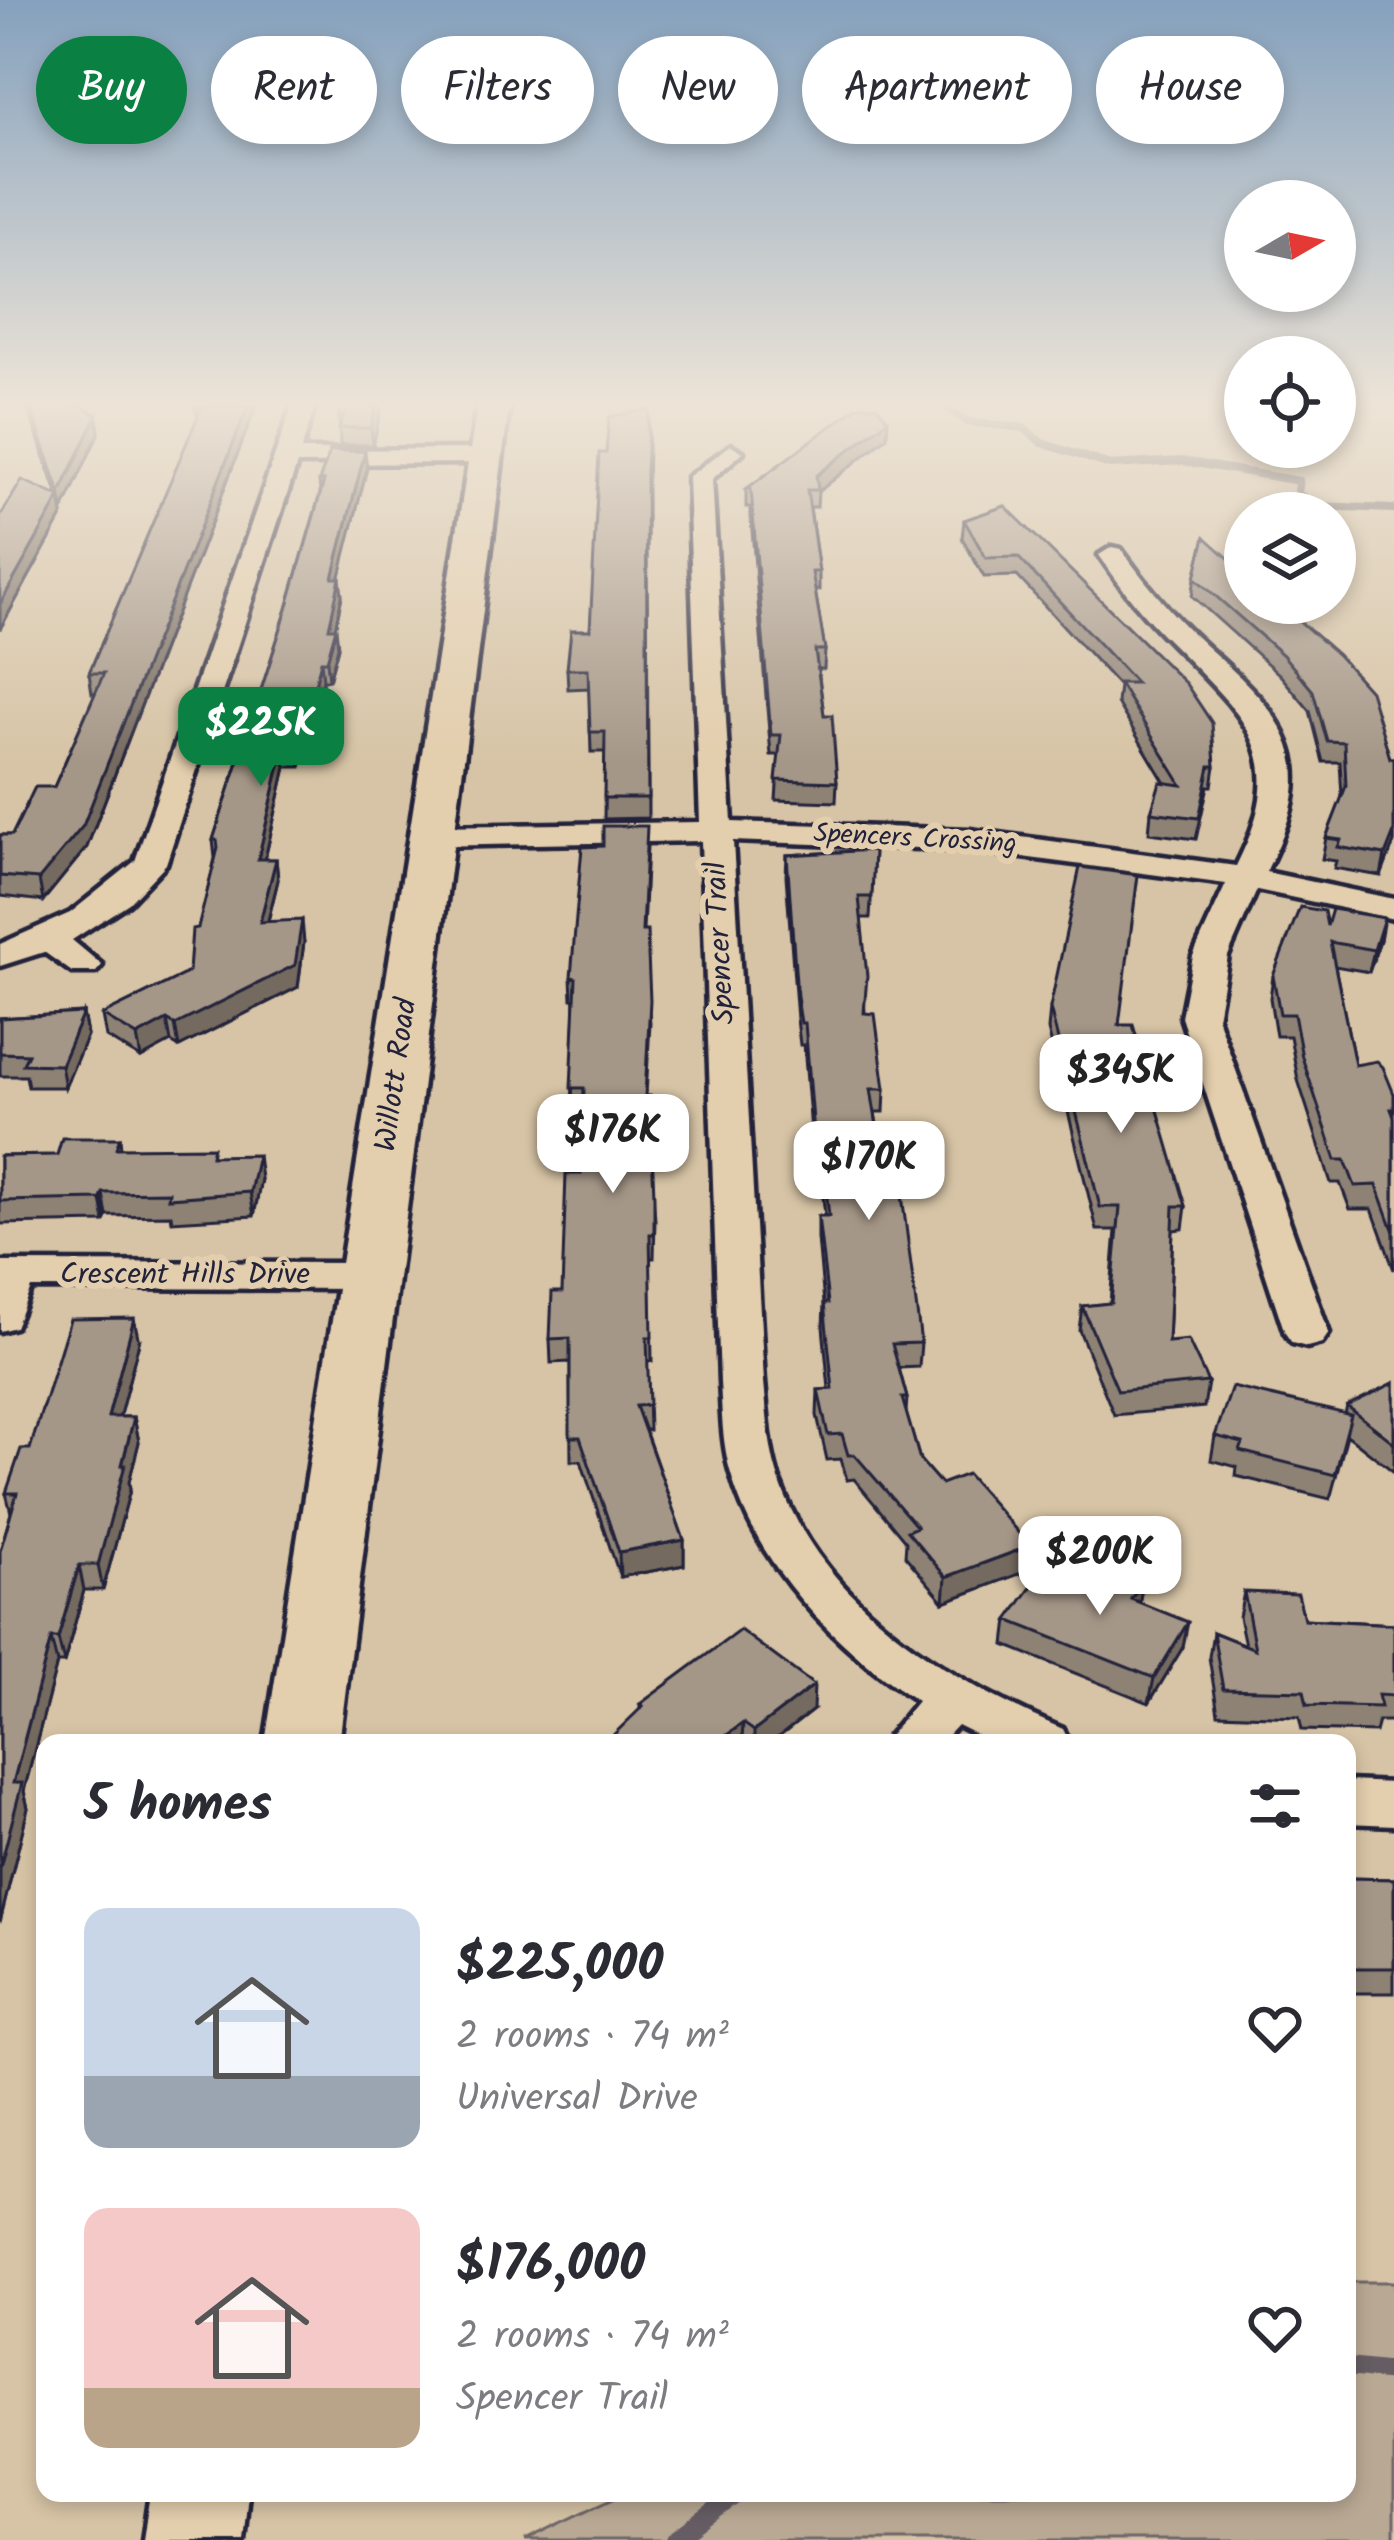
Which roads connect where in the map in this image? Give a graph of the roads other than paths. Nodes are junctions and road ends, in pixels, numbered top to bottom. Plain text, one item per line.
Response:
1 (263, 525) edge
2 (475, 525) edge
3 (702, 525) edge
4 (1112, 555) dead end
5 (716, 833) junction
6 (430, 836) junction
7 (1248, 875) junction
8 (1394, 909) edge
9 (50, 940) junction
10 (0, 956) edge
11 (84, 965) dead end
12 (7, 1275) edge
13 (369, 1276) junction
14 (0, 1317) edge
15 (1307, 1333) dead end
16 (950, 1698) junction
17 (303, 1734) edge
18 (917, 1734) edge
19 (1025, 1734) edge
20 (1356, 1802) edge
21 (1394, 1804) edge
22 (198, 2502) edge
23 (193, 2540) edge

1 - 9 street
2 - 6 main road, Willott Road
3 - 5 street, Spencer Trail
4 - 7 street
5 - 6 street, Spencers Crossing
5 - 7 street, Spencers Crossing
5 - 16 street, Spencer Trail
6 - 13 main road, Willott Road
7 - 8 street, Spencers Crossing
7 - 15 street
9 - 10 street
9 - 11 street
12 - 13 street, Crescent Hills Drive
12 - 14 street
13 - 17 main road, Willott Road
16 - 18 street
16 - 19 street, Spencer Trail
20 - 21 street
22 - 23 main road

